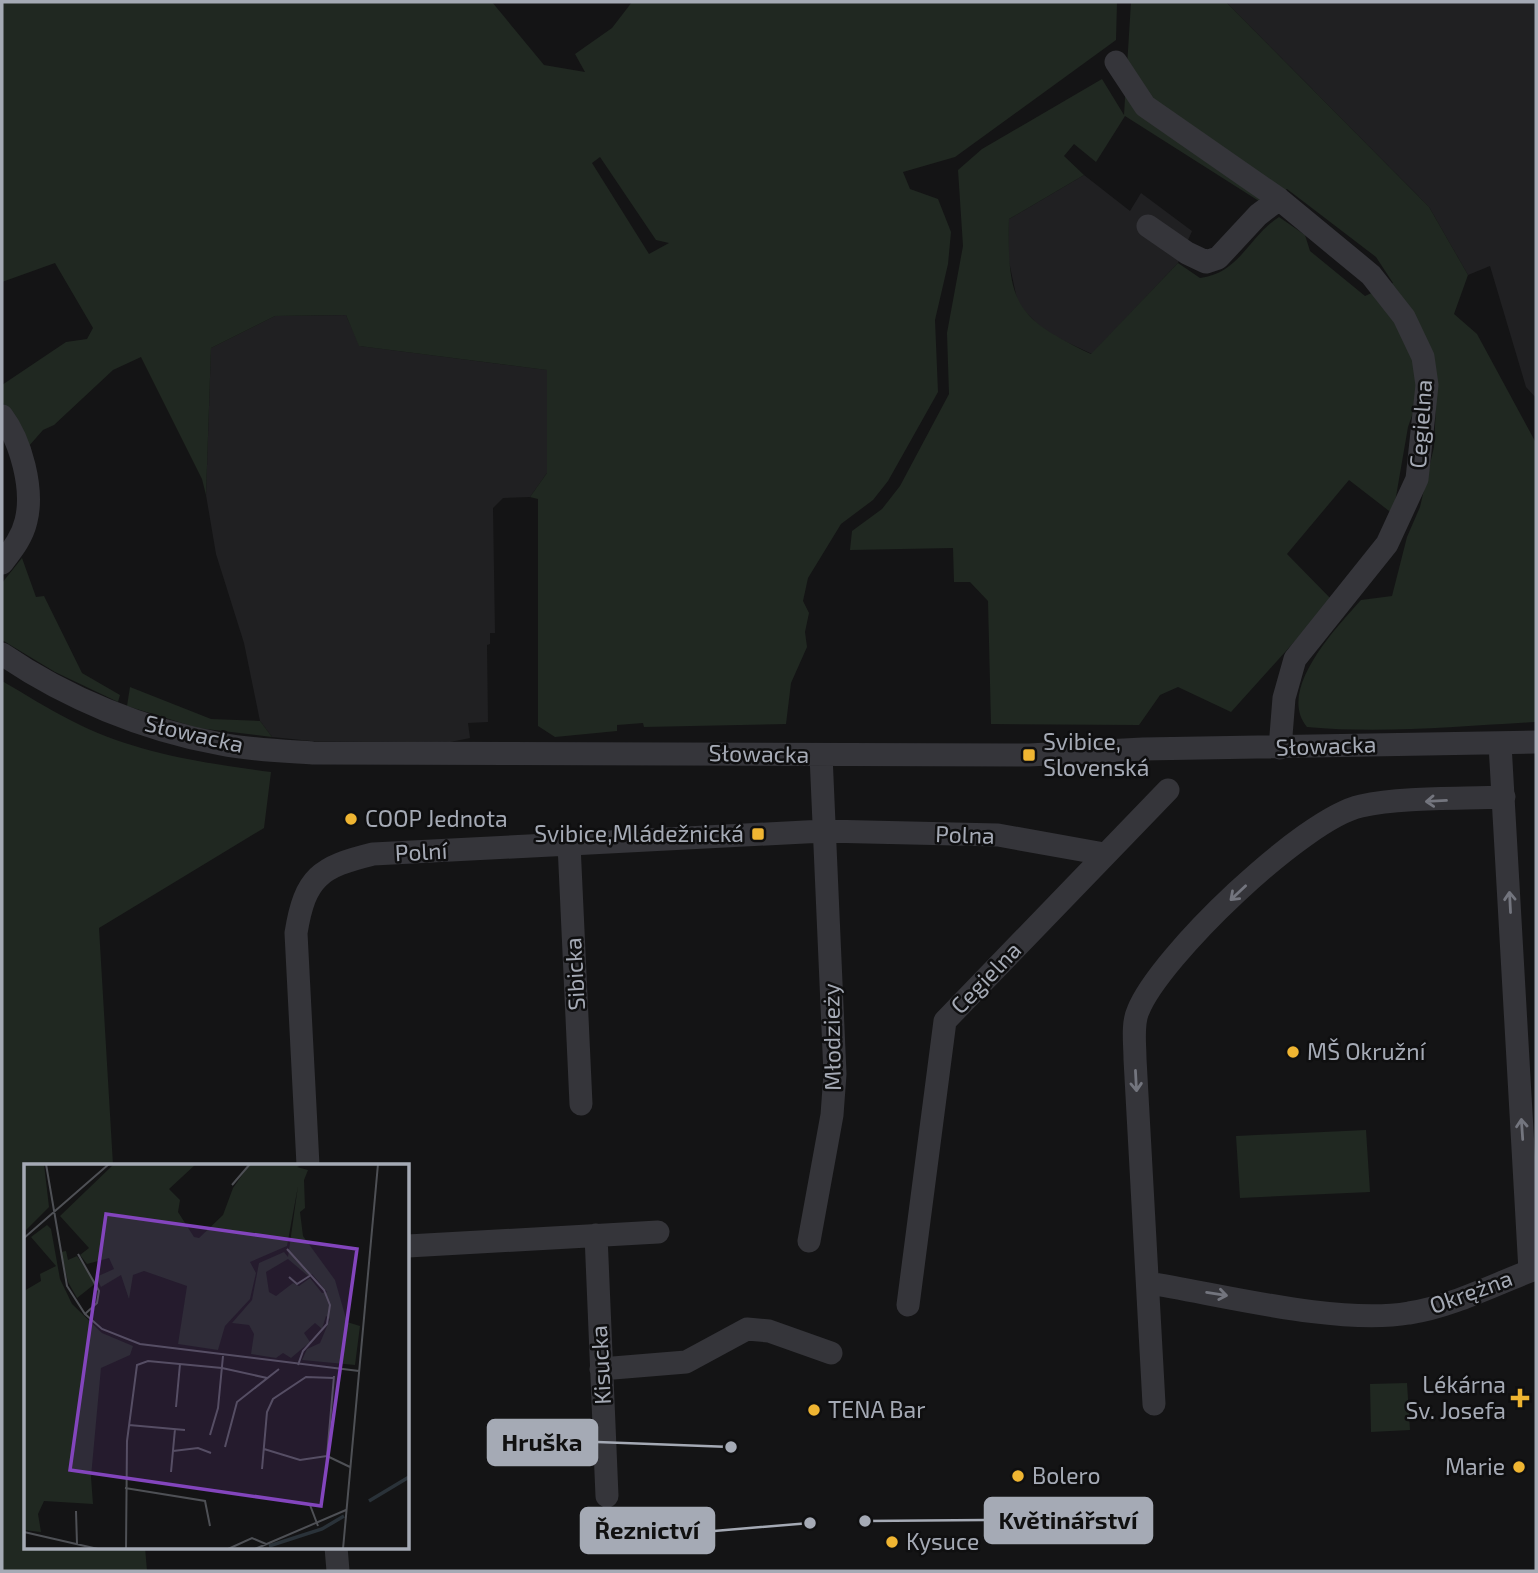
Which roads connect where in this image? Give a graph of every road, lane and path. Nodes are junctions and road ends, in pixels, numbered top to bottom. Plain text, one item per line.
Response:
1 (1115, 62) dead end
2 (1279, 199) junction
3 (1148, 226) dead end
4 (2, 416) edge
5 (2, 563) edge
6 (2, 654) edge
7 (1536, 741) edge
8 (1500, 744) junction
9 (1280, 748) junction
10 (821, 755) junction
11 (1168, 790) dead end
12 (1504, 797) junction
13 (824, 831) junction
14 (569, 844) junction
15 (1104, 854) junction
16 (581, 1104) dead end
17 (308, 1164) edge
18 (658, 1232) dead end
19 (596, 1235) junction
20 (809, 1241) dead end
21 (410, 1246) edge
22 (1533, 1272) edge
23 (1149, 1283) junction
24 (908, 1305) dead end
25 (831, 1353) dead end
26 (601, 1369) junction
27 (1154, 1404) dead end
28 (607, 1496) dead end
29 (336, 1548) edge
30 (338, 1571) edge

1 - 2 street, Cegielna
2 - 3 street
2 - 9 street, Cegielna
4 - 5 street
6 - 10 street, Słowacka
7 - 8 street, Słowacka
8 - 9 street, Słowacka
8 - 12 street, Okrężna
9 - 10 street, Słowacka
10 - 13 street, Młodzieży
11 - 15 street, Cegielna
22 -> 12 street, Okrężna
12 -> 23 street
13 - 14 street, Polní
13 - 15 street, Polna
13 - 20 street, Młodzieży
14 - 16 street, Sibicka
14 - 17 street, Polní
15 - 24 street, Cegielna
18 - 19 street
19 - 21 street
19 - 26 street, Kisucka
23 -> 22 street, Okrężna
23 - 27 street
25 - 26 street
26 - 28 street, Kisucka
29 - 30 street

